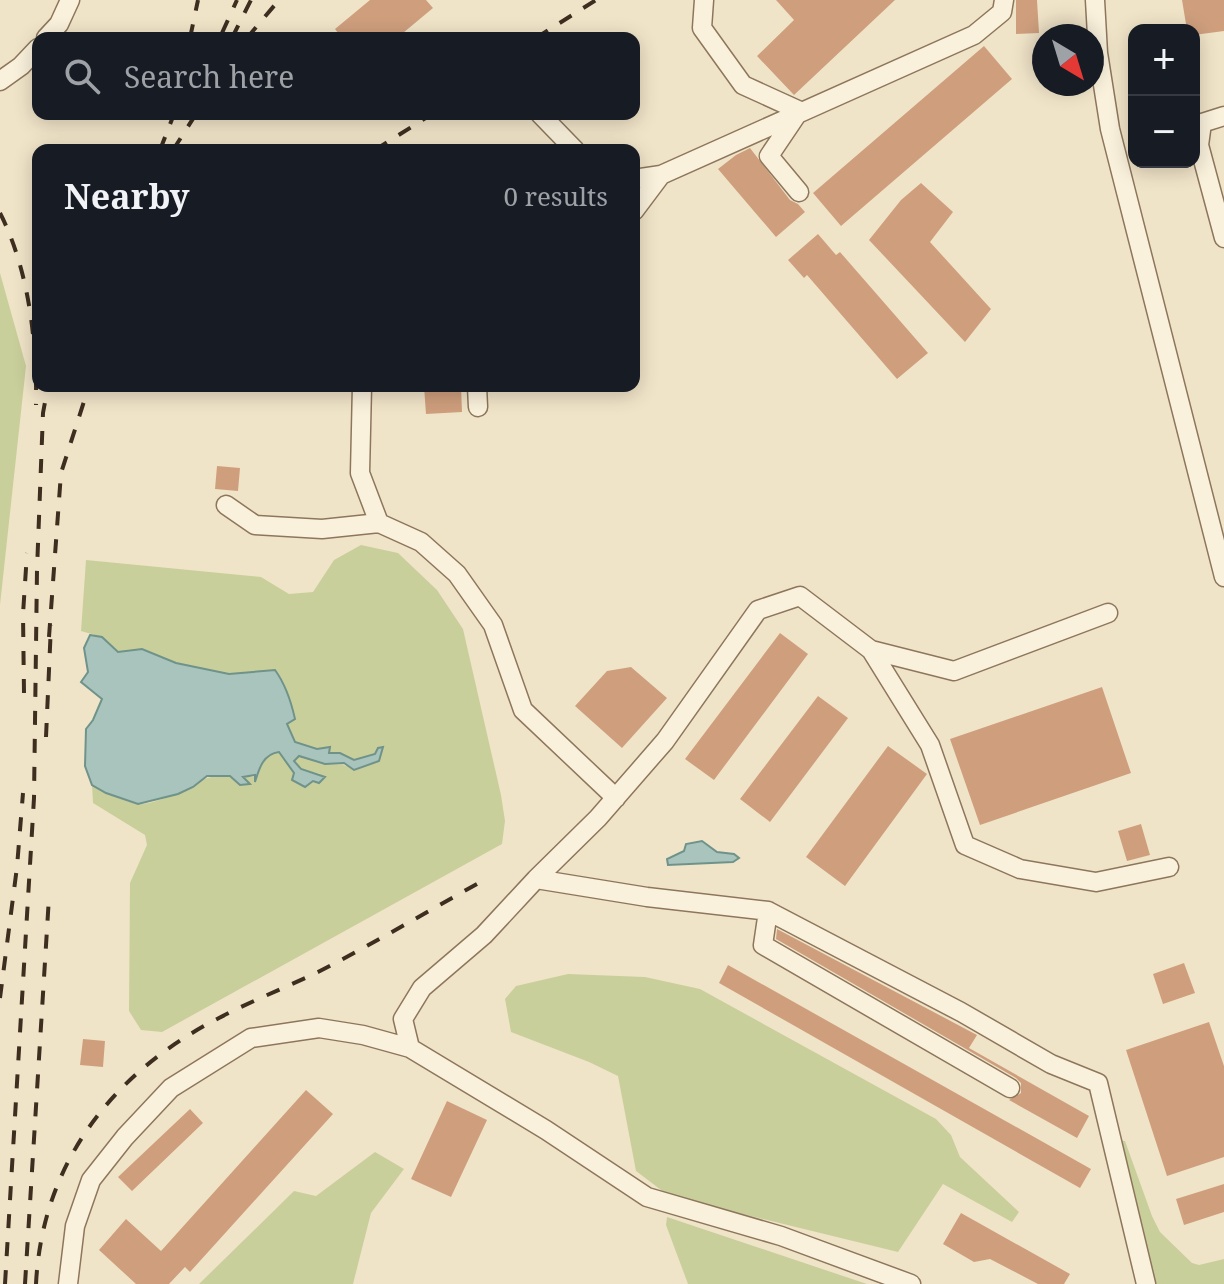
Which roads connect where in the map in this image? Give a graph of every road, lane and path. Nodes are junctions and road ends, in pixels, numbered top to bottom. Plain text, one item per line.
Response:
1 (70, 0) edge
2 (704, 0) edge
3 (1004, 0) edge
4 (1095, 0) edge
5 (52, 32) edge
6 (32, 54) edge
7 (0, 81) edge
8 (800, 111) junction
9 (1224, 116) edge
10 (546, 120) edge
11 (569, 144) edge
12 (661, 175) junction
13 (640, 178) edge
14 (799, 192) dead end
15 (640, 203) edge
16 (1224, 238) edge
17 (362, 392) edge
18 (477, 392) edge
19 (478, 407) dead end
20 (226, 505) dead end
21 (379, 523) junction
22 (1219, 540) edge
23 (1224, 577) edge
24 (1108, 613) dead end
25 (871, 650) junction
26 (616, 798) junction
27 (1169, 867) dead end
28 (536, 879) junction
29 (768, 911) junction
30 (410, 1048) junction
31 (1010, 1088) dead end
32 (68, 1284) edge
33 (911, 1284) edge
34 (1146, 1284) edge

1 - 5 street
2 - 8 street
3 - 8 street
4 - 22 street
6 - 7 street
8 - 12 street
8 - 14 street
9 - 16 street
10 - 11 street
12 - 13 street
12 - 15 street
17 - 21 street
18 - 19 street
20 - 21 street
21 - 26 street
22 - 23 street
24 - 25 street
25 - 26 street
25 - 27 street
26 - 28 street
28 - 29 street
28 - 30 street
29 - 31 street
29 - 34 street
30 - 32 street
30 - 33 street

